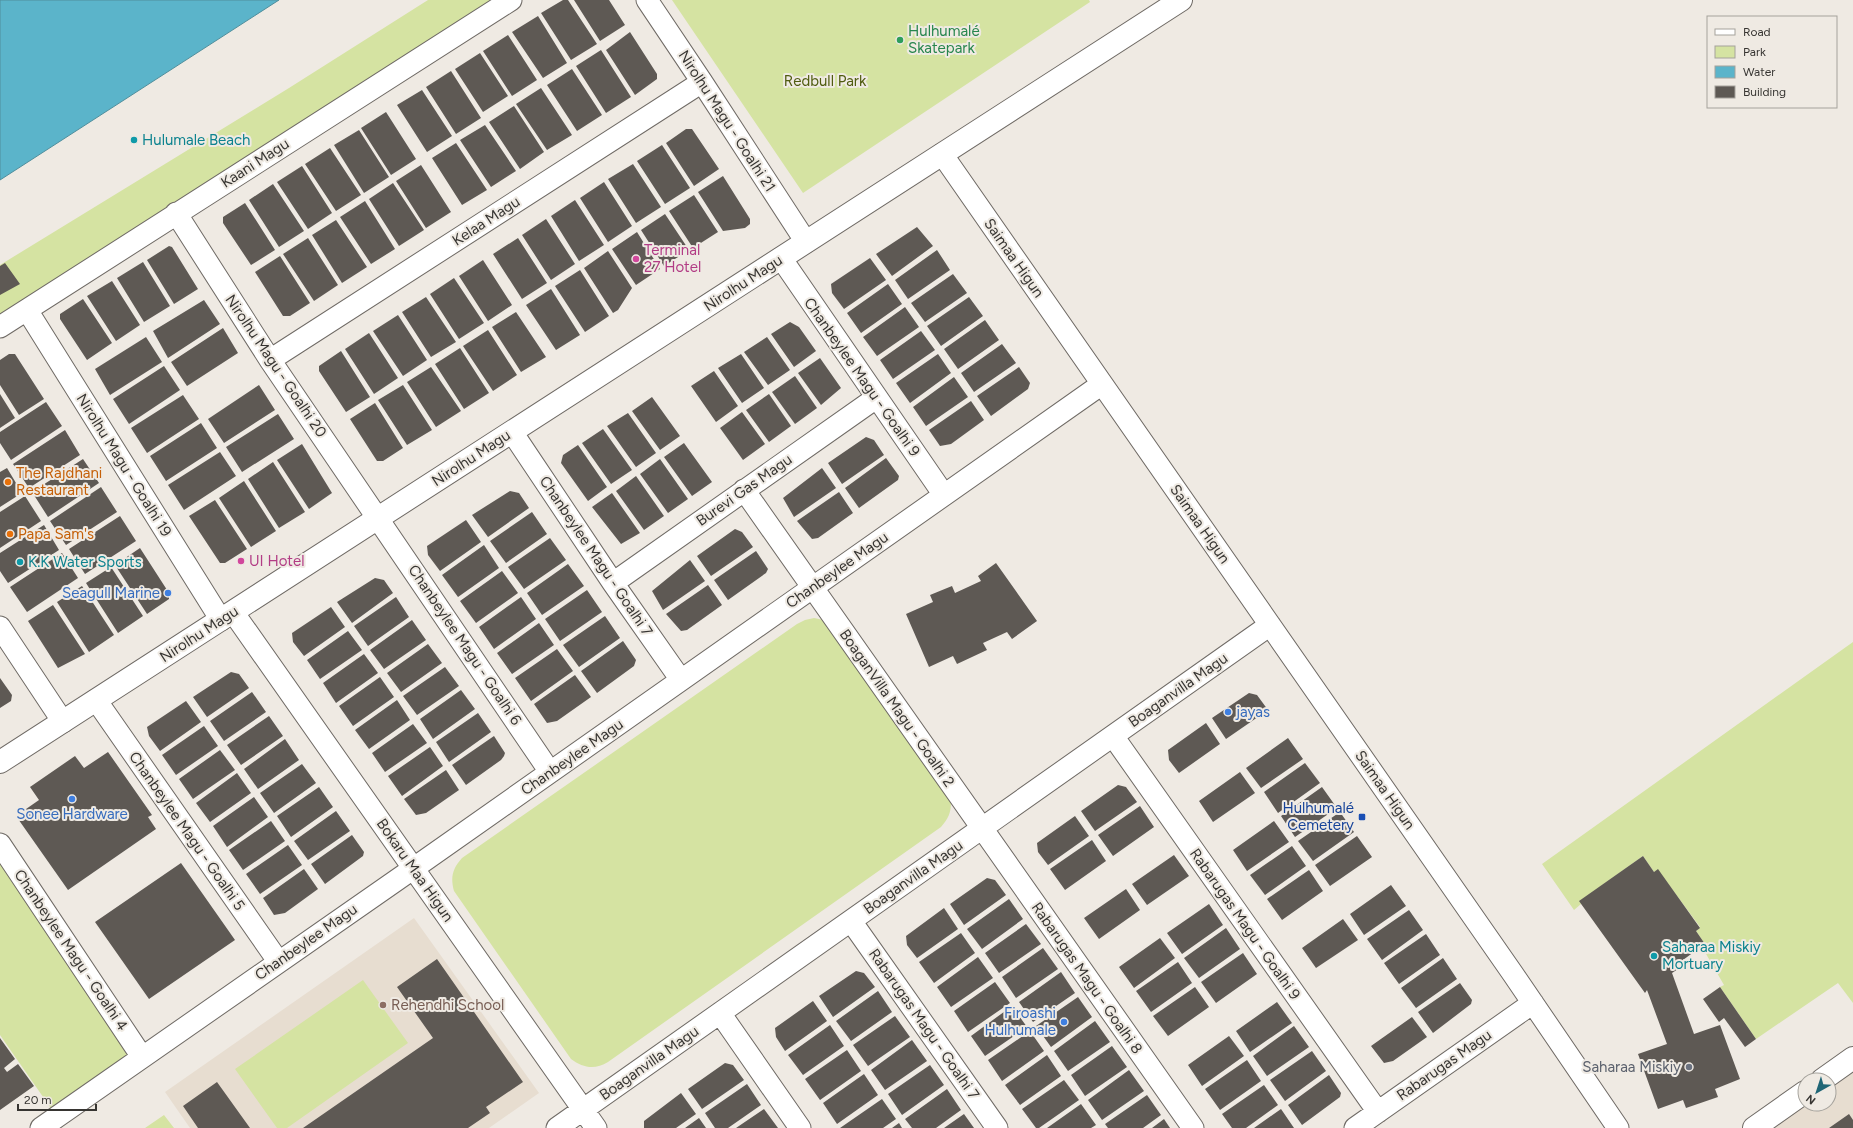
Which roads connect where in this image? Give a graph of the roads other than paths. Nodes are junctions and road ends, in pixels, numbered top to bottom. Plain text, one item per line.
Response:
1 (511, 0) edge
2 (646, 0) edge
3 (1181, 0) edge
4 (702, 82) junction
5 (942, 154) junction
6 (176, 214) junction
7 (806, 242) junction
8 (781, 258) junction
9 (27, 310) junction
10 (0, 326) edge
11 (270, 360) junction
12 (1102, 384) junction
13 (876, 398) junction
14 (512, 432) junction
15 (744, 490) junction
16 (944, 495) junction
17 (379, 518) junction
18 (613, 583) junction
19 (813, 587) junction
20 (227, 616) junction
21 (1270, 625) junction
22 (0, 627) edge
23 (681, 680) junction
24 (96, 700) junction
25 (63, 722) junction
26 (1113, 736) junction
27 (0, 762) edge
28 (550, 772) junction
29 (982, 828) junction
30 (0, 844) edge
31 (414, 868) junction
32 (851, 921) junction
33 (278, 962) junction
34 (1533, 1002) junction
35 (720, 1013) junction
36 (142, 1057) junction
37 (1853, 1058) edge
38 (1833, 1072) edge
39 (1797, 1098) edge
40 (583, 1109) junction
41 (1378, 1112) junction
42 (41, 1128) edge
43 (557, 1128) edge
44 (596, 1128) edge
45 (800, 1128) edge
46 (997, 1128) edge
47 (1193, 1128) edge
48 (1355, 1128) edge
49 (1618, 1128) edge
50 (1754, 1128) edge

1 - 6 street, Kaani Magu
2 - 4 street, Nirolhu Magu - Goalhi 21
3 - 5 street
4 - 7 street, Nirolhu Magu - Goalhi 21
4 - 11 street, Kelaa Magu
5 - 7 street, Nirolhu Magu
5 - 12 street, Saimaa Higun
6 - 9 street, Kaani Magu
6 - 11 street, Nirolhu Magu - Goalhi 20
7 - 8 street, Nirolhu Magu
8 - 13 street, Chanbeylee Magu - Goalhi 9
8 - 14 street, Nirolhu Magu
9 - 10 street, Kaani Magu
9 - 20 street, Nirolhu Magu - Goalhi 19
11 - 17 street, Nirolhu Magu - Goalhi 20
12 - 16 street, Chanbeylee Magu
12 - 21 street, Saimaa Higun
13 - 15 street, Burevi Gas Magu
13 - 16 street, Chanbeylee Magu - Goalhi 9
14 - 17 street, Nirolhu Magu
14 - 18 street, Chanbeylee Magu - Goalhi 7
15 - 18 street, Burevi Gas Magu
15 - 19 street, BoaganVilla Magu - Goalhi 2
16 - 19 street, Chanbeylee Magu
17 - 20 street, Nirolhu Magu
17 - 28 street, Chanbeylee Magu - Goalhi 6
18 - 23 street, Chanbeylee Magu - Goalhi 7
19 - 23 street, Chanbeylee Magu
19 - 29 street, BoaganVilla Magu - Goalhi 2
20 - 24 street, Nirolhu Magu
20 - 31 street, Bokaru Maa Higun
21 - 26 street, Boaganvilla Magu
21 - 34 street, Saimaa Higun
22 - 25 street
23 - 28 street, Chanbeylee Magu
24 - 25 street, Nirolhu Magu
24 - 33 street, Chanbeylee Magu - Goalhi 5
25 - 27 street, Nirolhu Magu
26 - 29 street, Boaganvilla Magu
26 - 41 street, Rabarugas Magu - Goalhi 9
28 - 31 street, Chanbeylee Magu
29 - 32 street, Boaganvilla Magu
29 - 47 street, Rabarugas Magu - Goalhi 8
30 - 36 street, Chanbeylee Magu - Goalhi 4
31 - 33 street, Chanbeylee Magu
31 - 40 street, Bokaru Maa Higun
32 - 35 street, Boaganvilla Magu
32 - 46 street, Rabarugas Magu - Goalhi 7
33 - 36 street, Chanbeylee Magu
34 - 41 street, Rabarugas Magu
34 - 49 street, Saimaa Higun
35 - 40 street, Boaganvilla Magu
35 - 45 street
36 - 42 street, Chanbeylee Magu
37 - 38 street
39 - 50 street
40 - 43 street, Boaganvilla Magu
40 - 44 street, Bokaru Maa Higun
41 - 48 street, Rabarugas Magu

